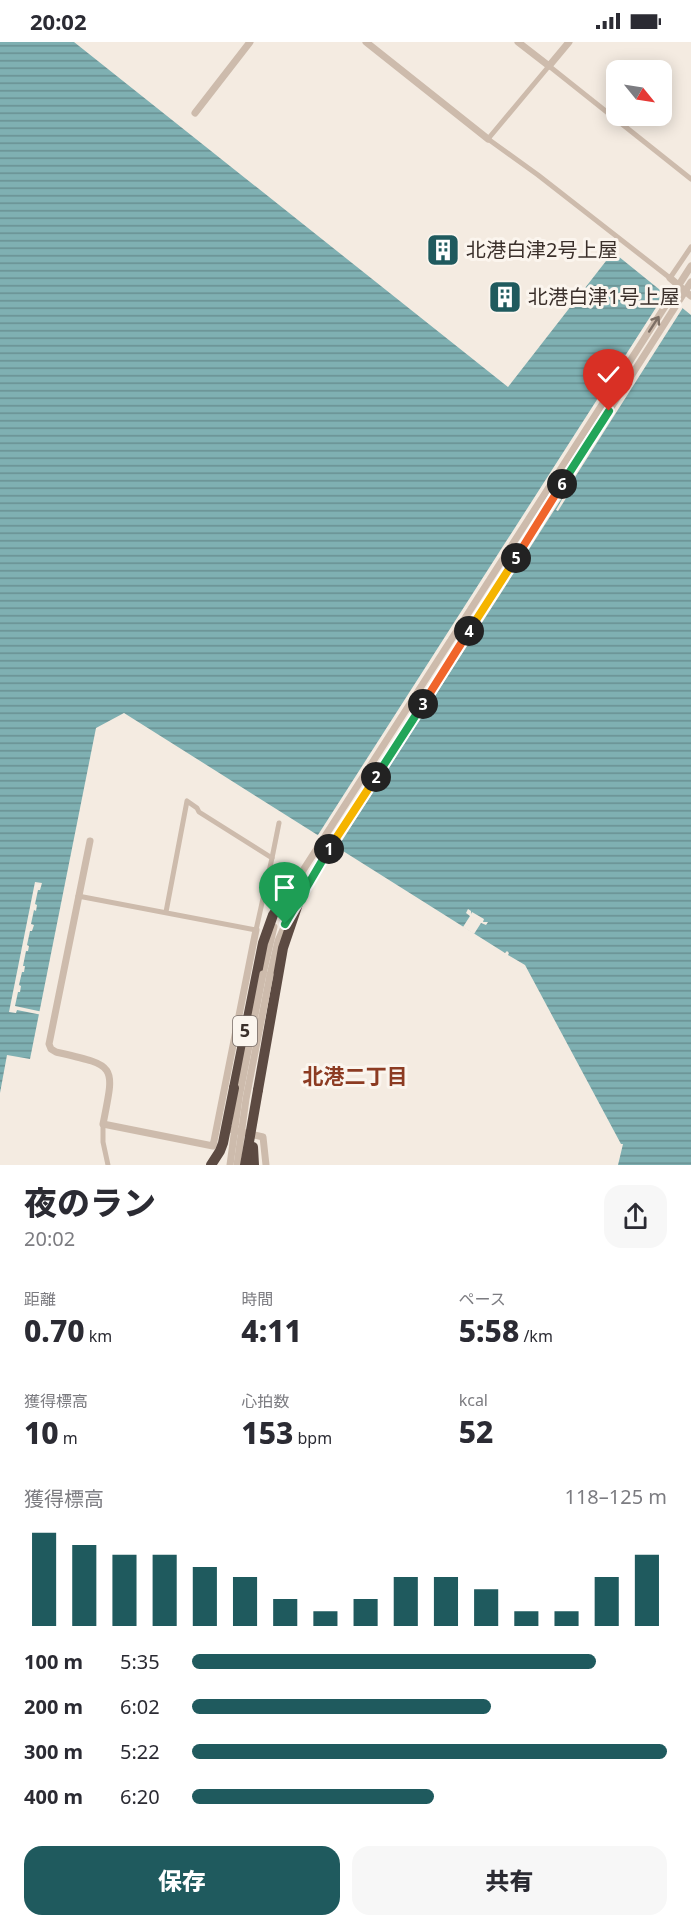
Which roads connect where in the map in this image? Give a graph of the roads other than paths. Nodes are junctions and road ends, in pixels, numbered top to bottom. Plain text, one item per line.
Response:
1 (250, 42) edge
2 (366, 42) edge
3 (519, 42) edge
4 (570, 42) edge
5 (549, 66) junction
6 (195, 112) dead end
7 (488, 139) junction
8 (691, 179) edge
9 (691, 247) edge
10 (691, 266) edge
11 (670, 278) junction
12 (691, 282) edge
13 (691, 296) edge
14 (279, 824) dead end
15 (90, 841) dead end
16 (272, 858) junction
17 (298, 889) junction
18 (78, 896) junction
19 (166, 912) junction
20 (256, 930) junction
21 (234, 1088) junction
22 (258, 1090) junction
23 (103, 1124) junction
24 (217, 1127) junction
25 (213, 1146) junction
26 (108, 1165) edge
27 (210, 1165) edge
28 (222, 1165) edge
29 (230, 1165) edge
30 (237, 1165) edge
31 (245, 1165) edge
32 (255, 1165) edge
33 (266, 1165) edge

1 - 6 street
2 - 7 street
3 - 5 street
4 - 5 street
5 - 7 street
5 - 8 street
7 - 11 street
9 - 11 street
17 -> 10 street, bridge
11 - 13 street
12 - 17 street, bridge
14 - 16 street
15 - 18 street
16 - 19 street
16 - 20 street
17 - 21 highway, 5
17 - 22 highway, 5
17 - 29 street, bridge
17 - 30 street, bridge
18 - 19 street
18 - 23 street
19 - 20 street
20 - 24 street
21 - 27 highway, 5, bridge
21 - 28 highway, 5, bridge
22 - 31 highway, 5, bridge
22 - 32 highway, 5, bridge
23 - 25 street
23 - 26 street
24 - 25 street
24 - 33 street
25 - 28 street

